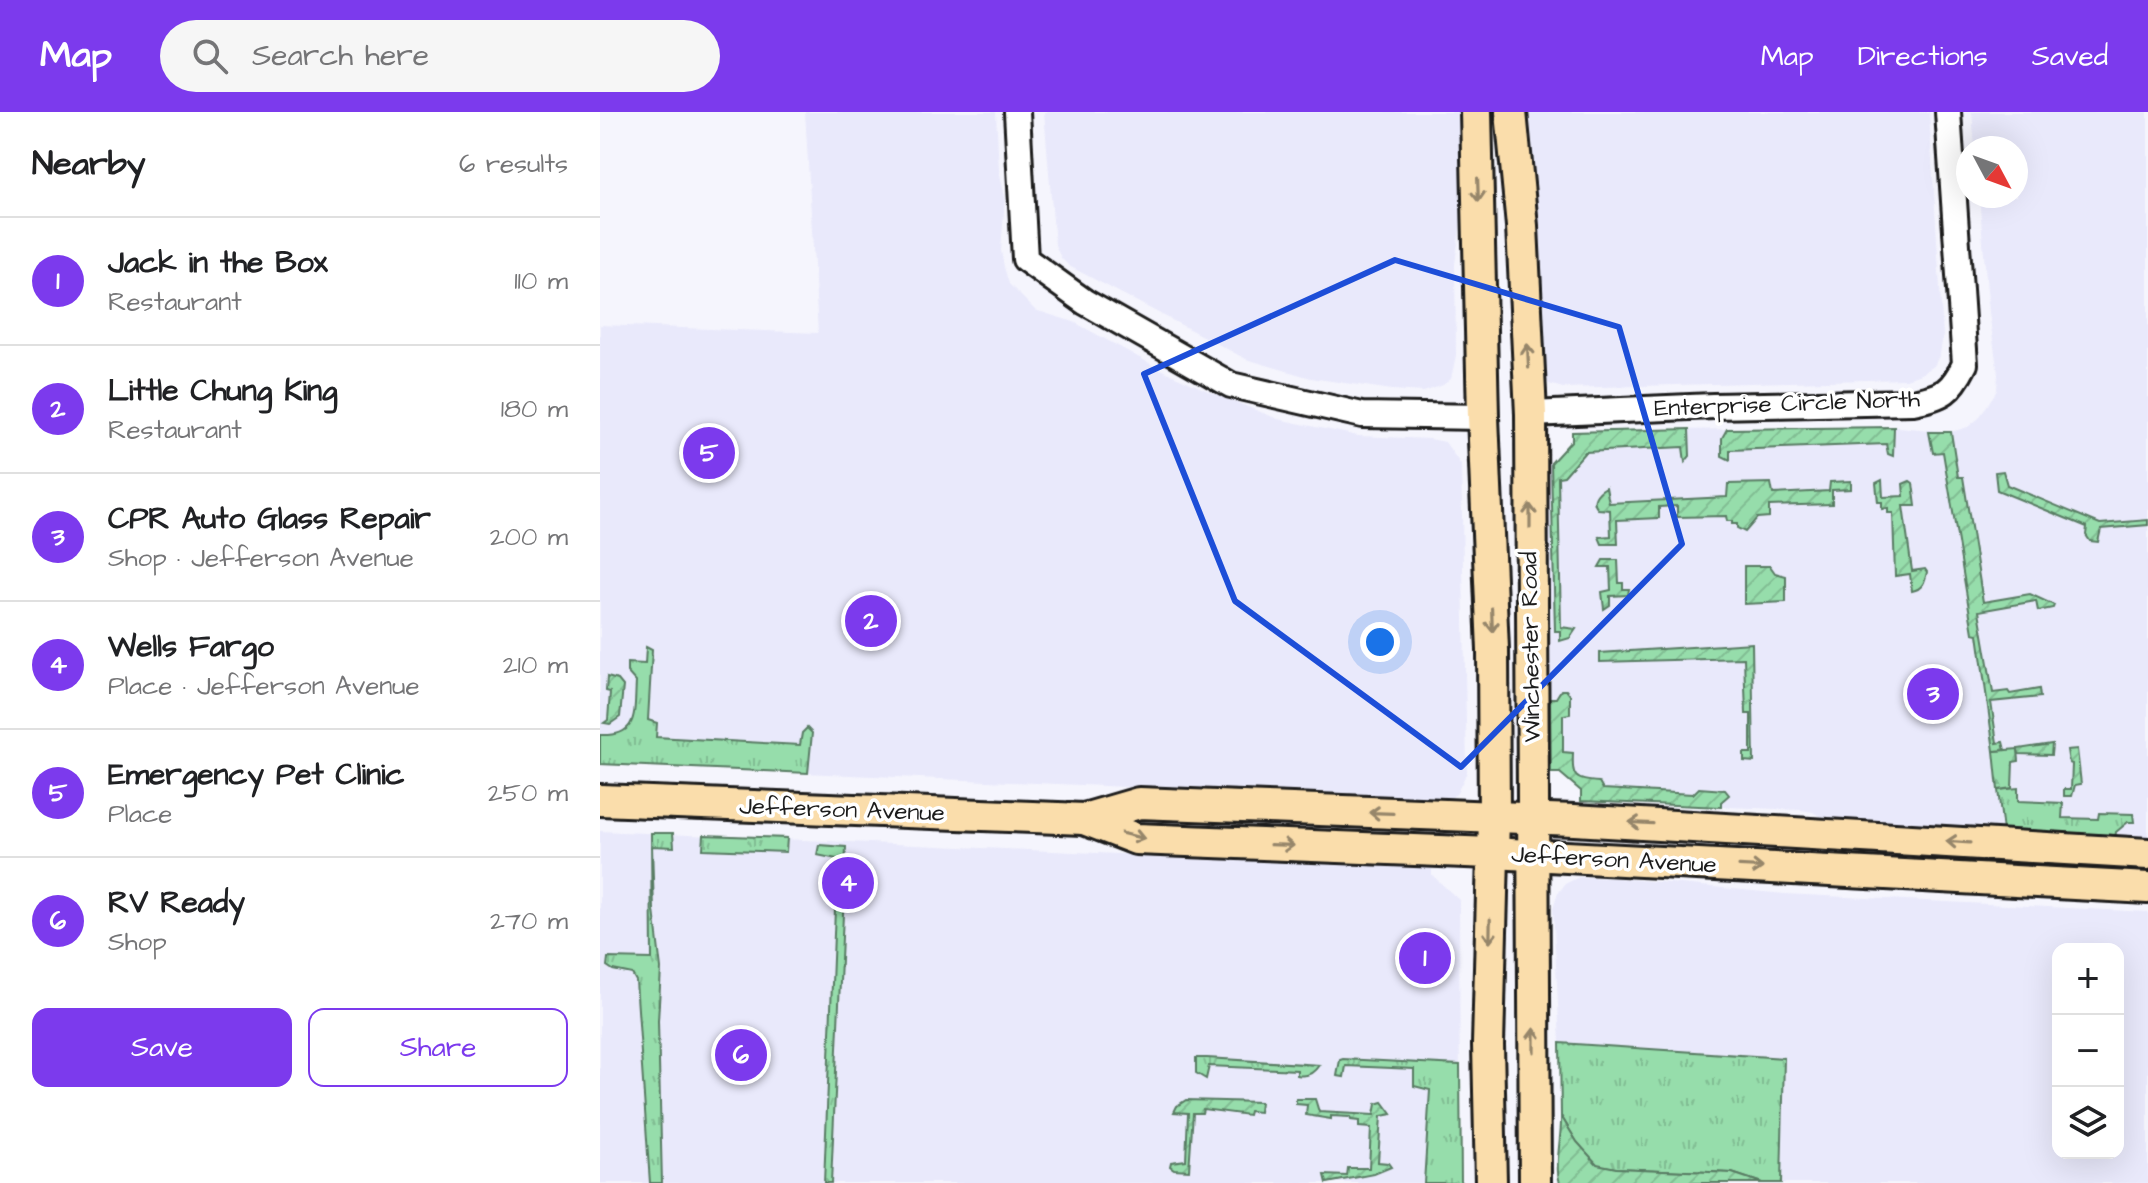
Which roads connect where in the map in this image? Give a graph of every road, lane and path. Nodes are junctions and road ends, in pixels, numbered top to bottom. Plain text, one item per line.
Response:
1 (1017, 112) edge
2 (1476, 112) edge
3 (1511, 112) edge
4 (1948, 112) edge
5 (1531, 414) junction
6 (1483, 417) junction
7 (600, 800) edge
8 (1292, 810) junction
9 (1494, 817) junction
10 (1534, 818) junction
11 (1084, 819) junction
12 (1184, 841) junction
13 (1491, 853) junction
14 (2145, 854) edge
15 (1533, 856) junction
16 (1919, 876) junction
17 (2148, 888) edge
18 (1491, 1183) edge
19 (1535, 1183) edge

1 - 6 street
2 -> 6 main road, Winchester Road
5 -> 3 main road, Winchester Road
4 - 5 street, Enterprise Circle North
10 -> 5 main road, Winchester Road
6 -> 9 main road, Winchester Road
7 - 11 main road, Jefferson Avenue
9 -> 8 main road, Jefferson Avenue
8 - 11 main road, Jefferson Avenue
8 - 12 main road
9 - 10 main road, Jefferson Avenue
9 - 13 main road, Winchester Road
14 -> 10 main road, Jefferson Avenue
10 - 15 main road, Winchester Road
11 -> 12 main road, Jefferson Avenue
12 -> 13 main road, Jefferson Avenue
13 - 15 main road, Jefferson Avenue
13 -> 18 main road, Winchester Road
14 - 16 main road
15 -> 16 main road, Jefferson Avenue
19 -> 15 main road, Winchester Road
16 - 17 main road, Jefferson Avenue

